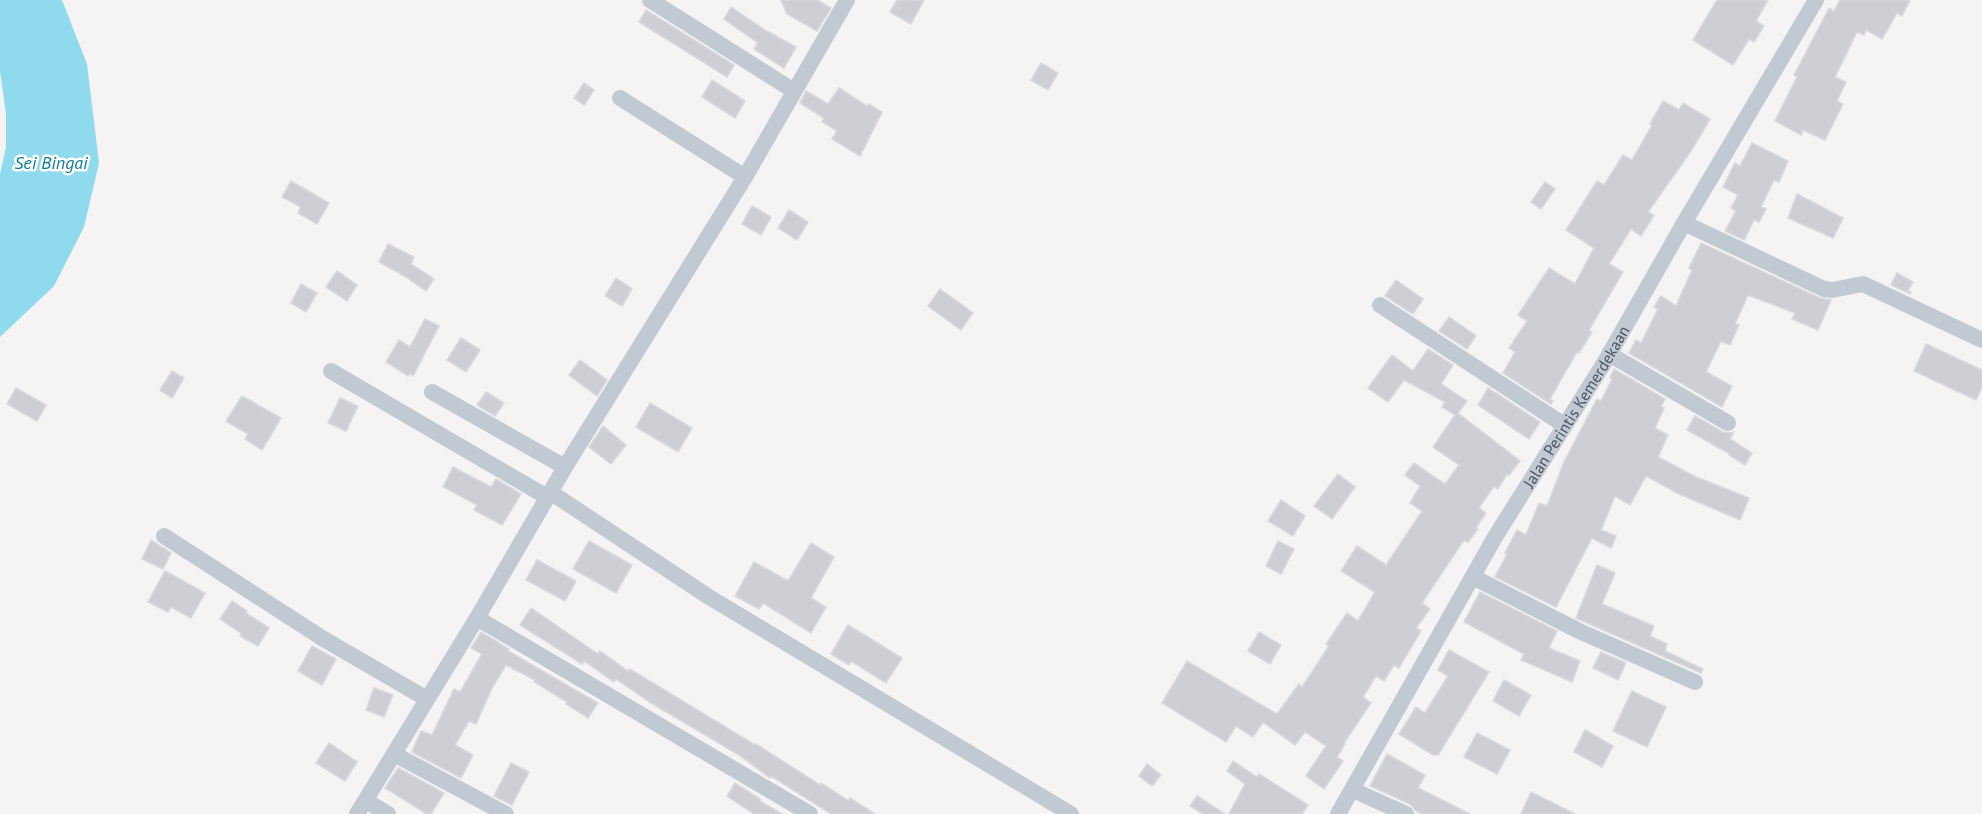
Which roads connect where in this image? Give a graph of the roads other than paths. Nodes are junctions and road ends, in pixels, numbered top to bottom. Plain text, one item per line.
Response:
1 (650, 0) edge
2 (847, 0) edge
3 (1816, 0) edge
4 (794, 91) junction
5 (620, 98) dead end
6 (745, 177) junction
7 (1684, 223) junction
8 (1380, 305) dead end
9 (1982, 340) edge
10 (1609, 354) junction
11 (331, 371) dead end
12 (432, 392) dead end
13 (1728, 423) dead end
14 (1564, 424) junction
15 (565, 467) junction
16 (549, 494) junction
17 (164, 536) dead end
18 (1473, 577) junction
19 (477, 618) junction
20 (1695, 682) dead end
21 (427, 699) junction
22 (394, 754) junction
23 (1353, 790) junction
24 (362, 807) edge
25 (388, 814) edge
26 (506, 814) edge
27 (810, 814) edge
28 (1071, 814) edge
29 (1338, 814) edge
30 (1406, 814) edge

1 - 4 street
2 - 4 street
3 - 7 street, Jalan Perintis Kemerdekaan
4 - 6 street
5 - 6 street
6 - 15 street
7 - 9 street
7 - 10 street, Jalan Perintis Kemerdekaan
8 - 14 street
10 - 13 street
10 - 14 street, Jalan Perintis Kemerdekaan
11 - 16 street
12 - 15 street
14 - 18 street, Jalan Perintis Kemerdekaan
15 - 16 street
16 - 19 street
16 - 28 street
17 - 21 street
18 - 20 street
18 - 23 street, Jalan Perintis Kemerdekaan
19 - 21 street
19 - 27 street
21 - 22 street
22 - 24 street
22 - 26 street
23 - 29 street, Jalan Perintis Kemerdekaan
23 - 30 street
24 - 25 street

